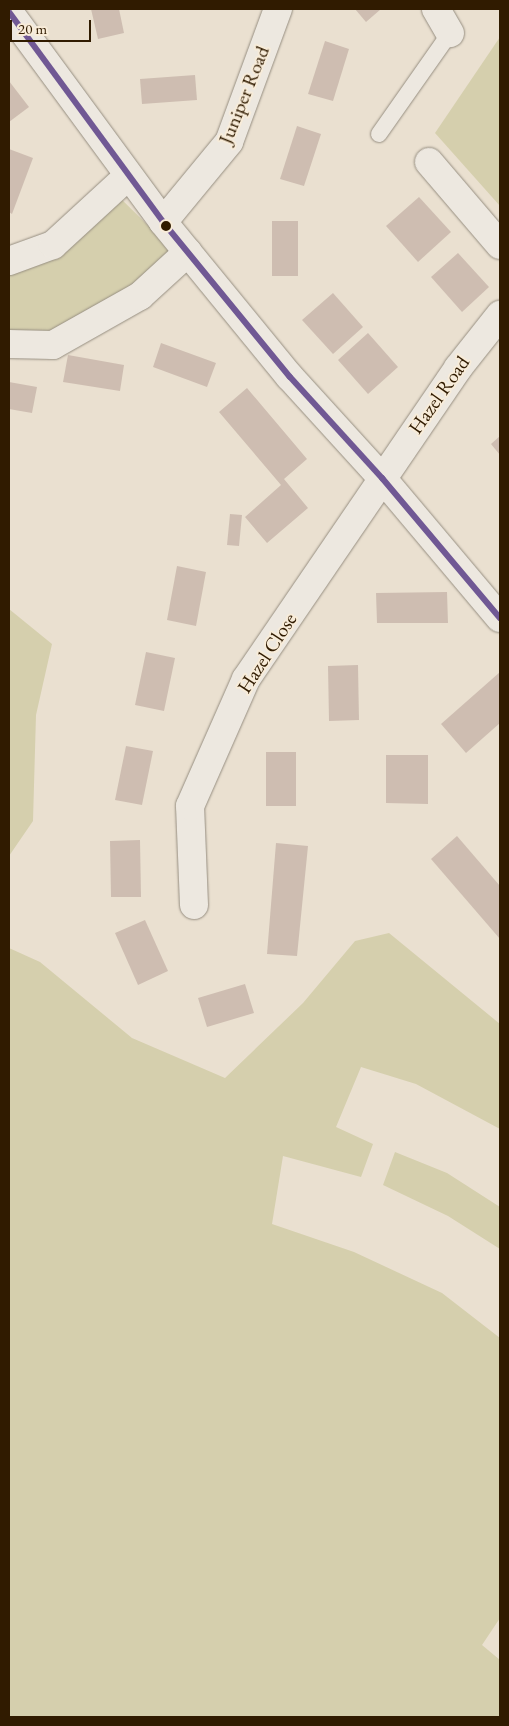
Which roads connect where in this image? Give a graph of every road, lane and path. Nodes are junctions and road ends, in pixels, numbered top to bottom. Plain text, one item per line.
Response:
1 (278, 9) edge
2 (436, 9) edge
3 (9, 12) edge
4 (450, 32) joint
5 (379, 134) dead end
6 (429, 162) dead end
7 (128, 176) junction
8 (163, 222) junction
9 (500, 245) edge
10 (188, 252) junction
11 (9, 261) edge
12 (500, 315) edge
13 (9, 344) edge
14 (382, 478) junction
15 (500, 618) edge
16 (194, 905) dead end

1 - 8 street, Juniper Road
2 - 4 street
3 - 7 street
4 - 5 lane
6 - 9 street
7 - 8 street
7 - 11 street
8 - 10 street
10 - 13 street
10 - 14 street
12 - 14 street, Hazel Road
14 - 15 street
14 - 16 street, Hazel Close

